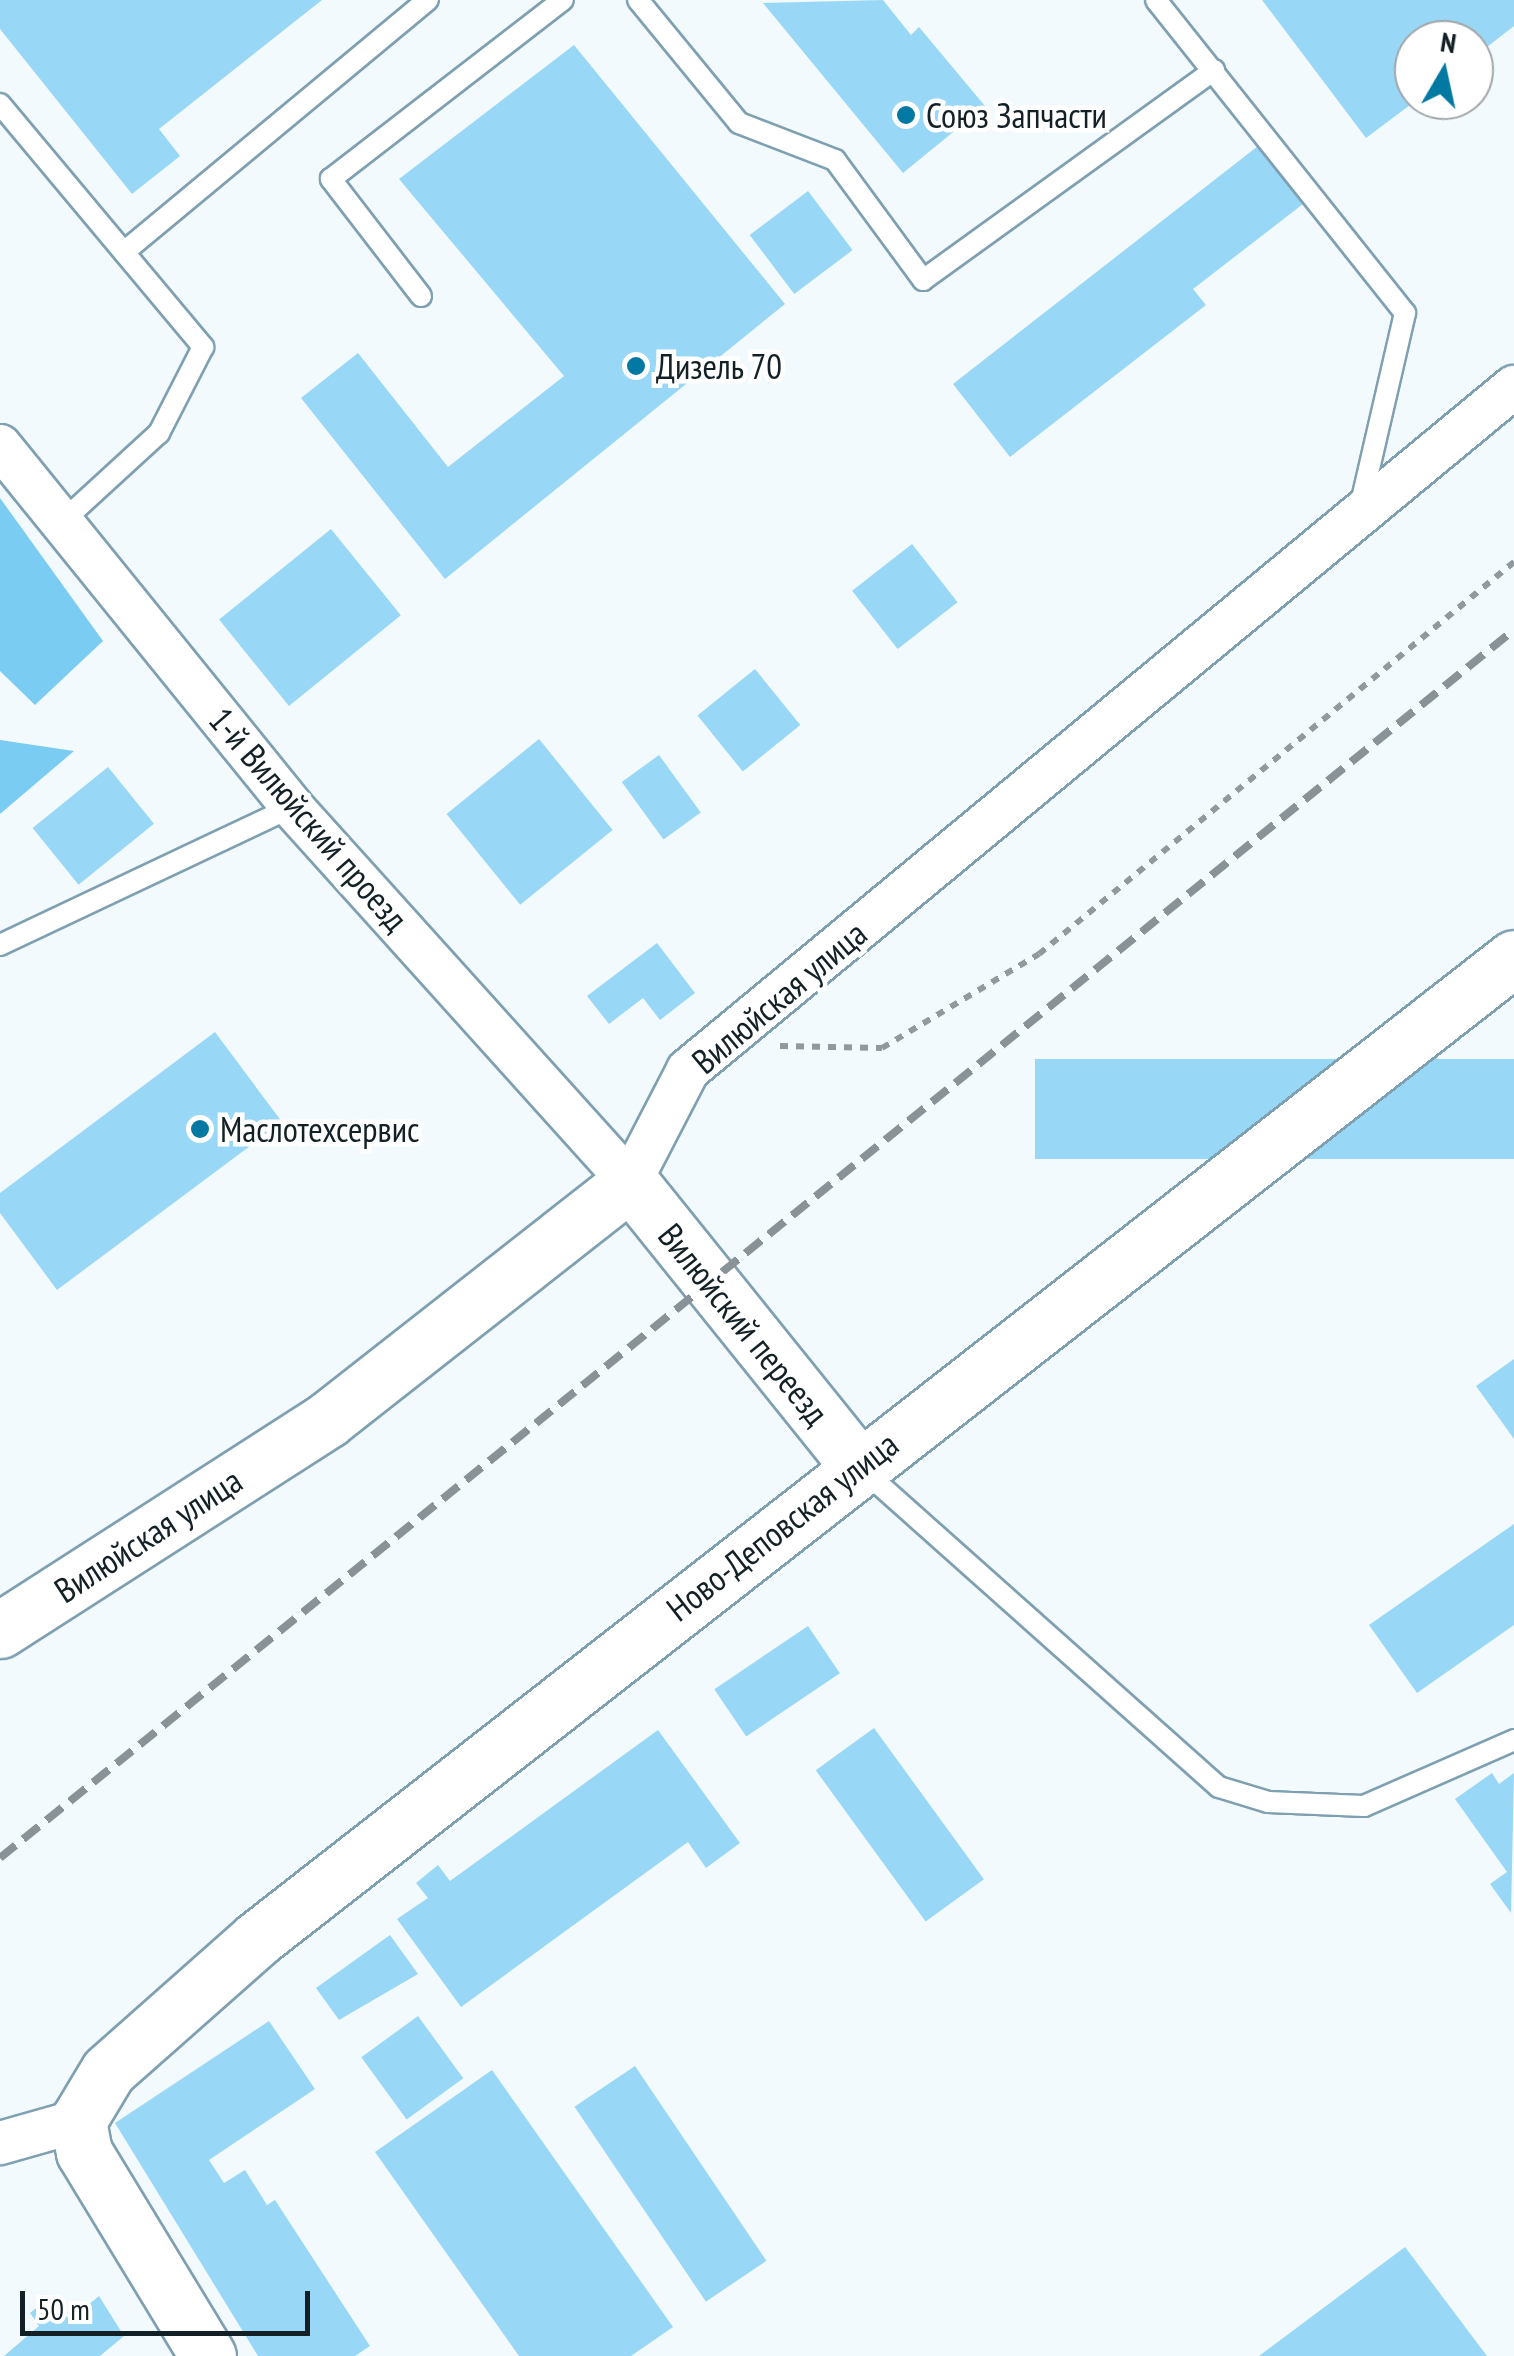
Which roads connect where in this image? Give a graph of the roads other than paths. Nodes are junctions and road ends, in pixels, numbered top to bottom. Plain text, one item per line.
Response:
1 (428, 0) edge
2 (563, 0) edge
3 (638, 0) edge
4 (1156, 0) edge
5 (1214, 70) junction
6 (0, 104) edge
7 (124, 252) junction
8 (421, 296) dead end
9 (1514, 388) edge
10 (0, 446) edge
11 (1358, 514) junction
12 (62, 522) junction
13 (292, 807) junction
14 (0, 945) edge
15 (1514, 958) edge
16 (630, 1182) junction
17 (858, 1466) junction
18 (0, 1630) edge
19 (1514, 1740) edge
20 (78, 2121) junction
21 (0, 2142) edge
22 (208, 2356) edge

1 - 7 lane
2 - 8 lane
3 - 5 lane
4 - 5 lane
5 - 11 lane
6 - 7 lane
7 - 12 lane
9 - 11 street, Вилюйская улица
10 - 12 street, 1-й Вилюйский проезд
11 - 16 street, Вилюйская улица
12 - 13 street, 1-й Вилюйский проезд
13 - 14 lane
13 - 16 street, 1-й Вилюйский проезд
15 - 17 street, Ново-Деповская улица
16 - 17 street, Вилюйский переезд
16 - 18 street, Вилюйская улица
17 - 19 lane
17 - 20 street, Ново-Деповская улица
20 - 21 street
20 - 22 street

